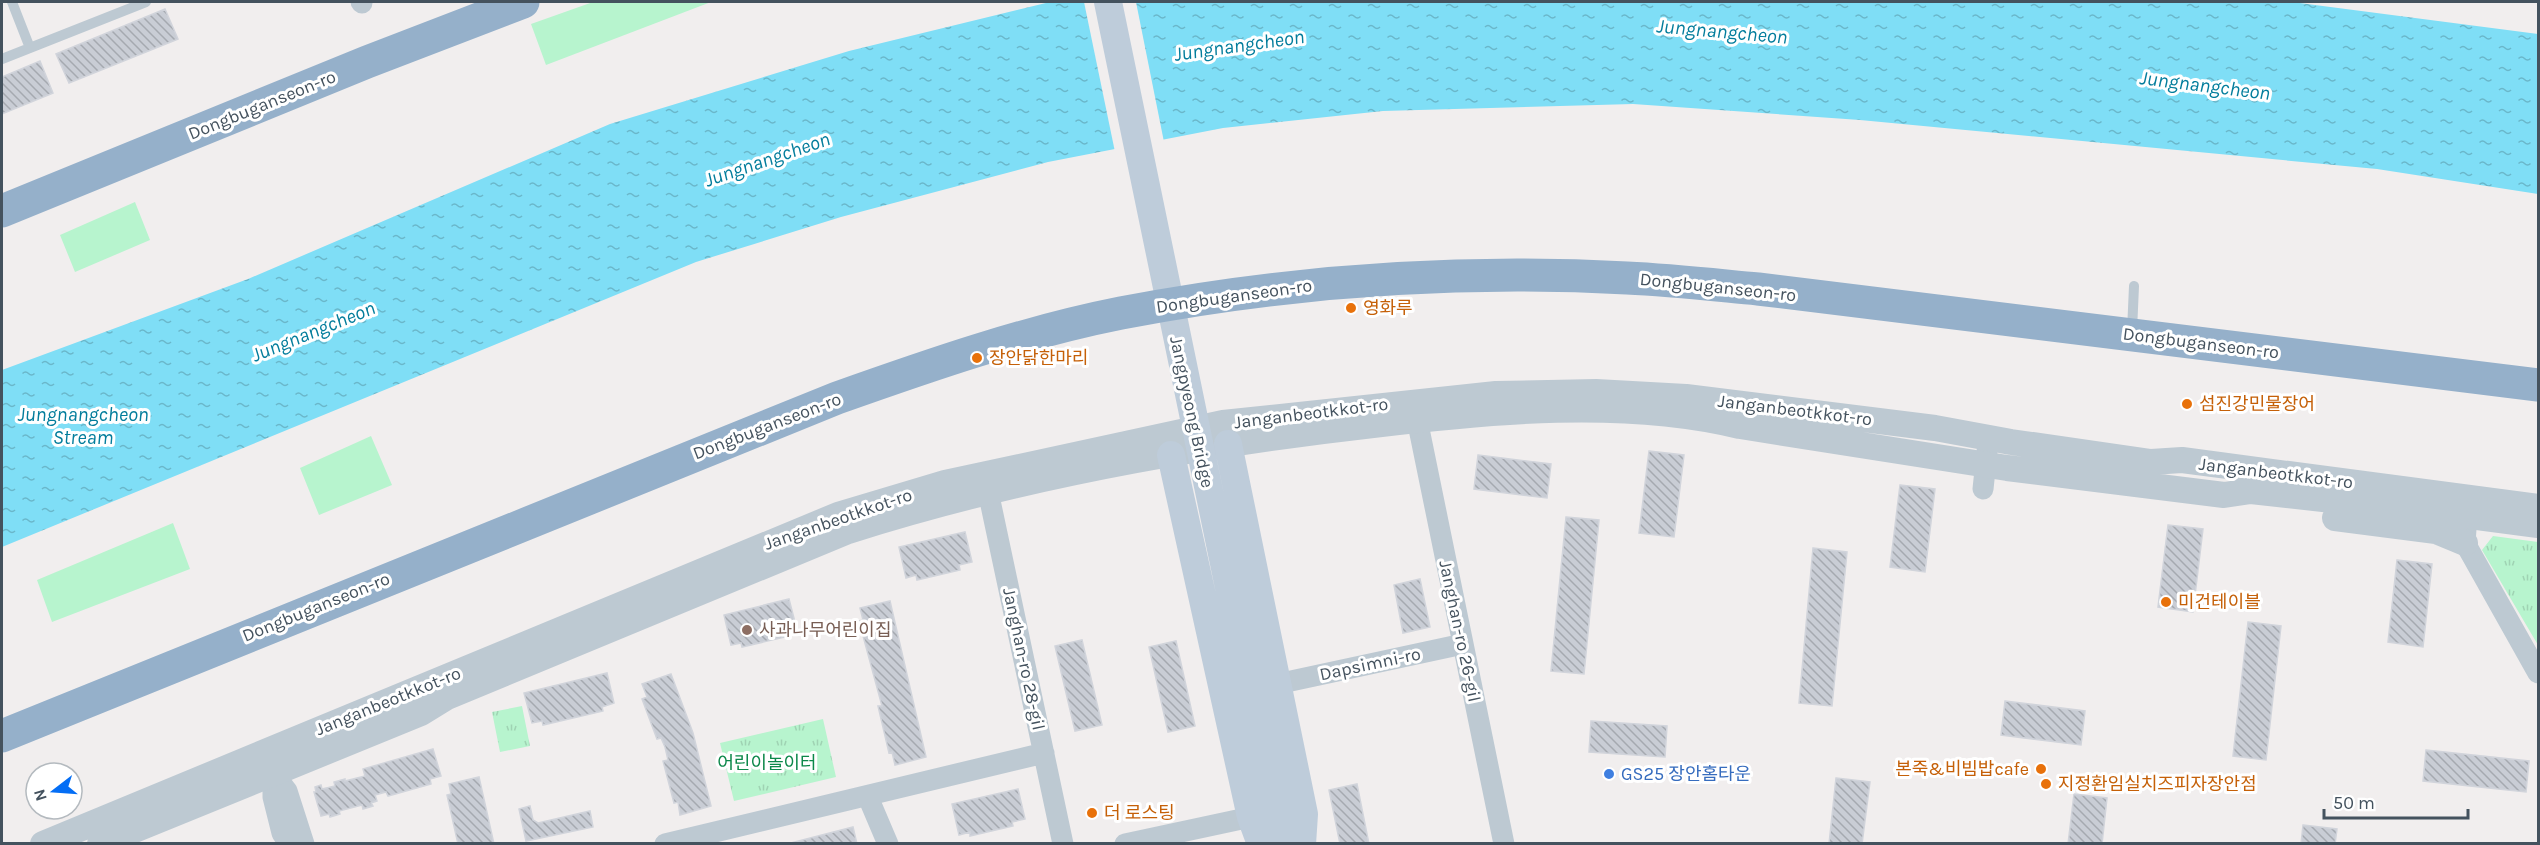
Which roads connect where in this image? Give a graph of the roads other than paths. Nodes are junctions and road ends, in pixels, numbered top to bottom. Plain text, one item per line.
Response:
1 (12, 2) edge
2 (146, 2) edge
3 (523, 2) edge
4 (1108, 2) edge
5 (30, 48) junction
6 (2, 59) edge
7 (2, 211) edge
8 (2134, 286) dead end
9 (2131, 335) junction
10 (2538, 385) edge
11 (1417, 419) junction
12 (1989, 438) junction
13 (1228, 444) junction
14 (1171, 455) junction
15 (1984, 477) junction
16 (986, 483) junction
17 (2224, 495) junction
18 (2469, 507) junction
19 (2538, 507) edge
20 (2538, 525) edge
21 (2464, 543) junction
22 (1463, 644) junction
23 (2538, 673) edge
24 (1277, 684) junction
25 (2, 736) edge
26 (1044, 753) junction
27 (269, 762) junction
28 (868, 797) junction
29 (1251, 817) junction
30 (284, 840) edge
31 (43, 843) edge
32 (100, 843) edge
33 (304, 843) edge
34 (665, 843) edge
35 (888, 843) edge
36 (1063, 843) edge
37 (1125, 843) edge
38 (1261, 843) edge
39 (1282, 843) edge
40 (1302, 843) edge
41 (1504, 843) edge

1 - 5 lane
2 - 5 lane
3 - 7 highway, Dongbuganseon-ro
4 - 39 main road, Jangpyeong Bridge
5 - 6 lane
8 - 9 lane
9 - 10 highway, Dongbuganseon-ro
9 - 25 highway, Dongbuganseon-ro
11 - 13 street, Janganbeotkkot-ro
11 - 15 street, Janganbeotkkot-ro
11 - 22 street, Janghan-ro 26-gil
12 - 15 street
12 - 16 street, Janganbeotkkot-ro
12 - 18 street, Janganbeotkkot-ro
13 - 14 street, Janganbeotkkot-ro
13 - 24 main road
14 - 16 street, Janganbeotkkot-ro
14 - 29 main road
15 - 17 street, Janganbeotkkot-ro
16 - 26 street, Janghan-ro 28-gil
16 - 27 street, Janganbeotkkot-ro
17 - 18 street, Janganbeotkkot-ro
17 - 21 street
18 - 19 street, Janganbeotkkot-ro
18 - 20 street, Janganbeotkkot-ro
18 - 21 street
21 - 23 street
22 - 24 street, Dapsimni-ro
22 - 41 street, Janghan-ro 26-gil
24 - 40 main road
26 - 28 street
26 - 36 street, Janghan-ro 28-gil
27 - 30 street
27 - 31 street, Janganbeotkkot-ro
27 - 32 street, Janganbeotkkot-ro
27 - 33 street
28 - 34 street
28 - 35 street
29 - 37 street
29 - 38 main road

